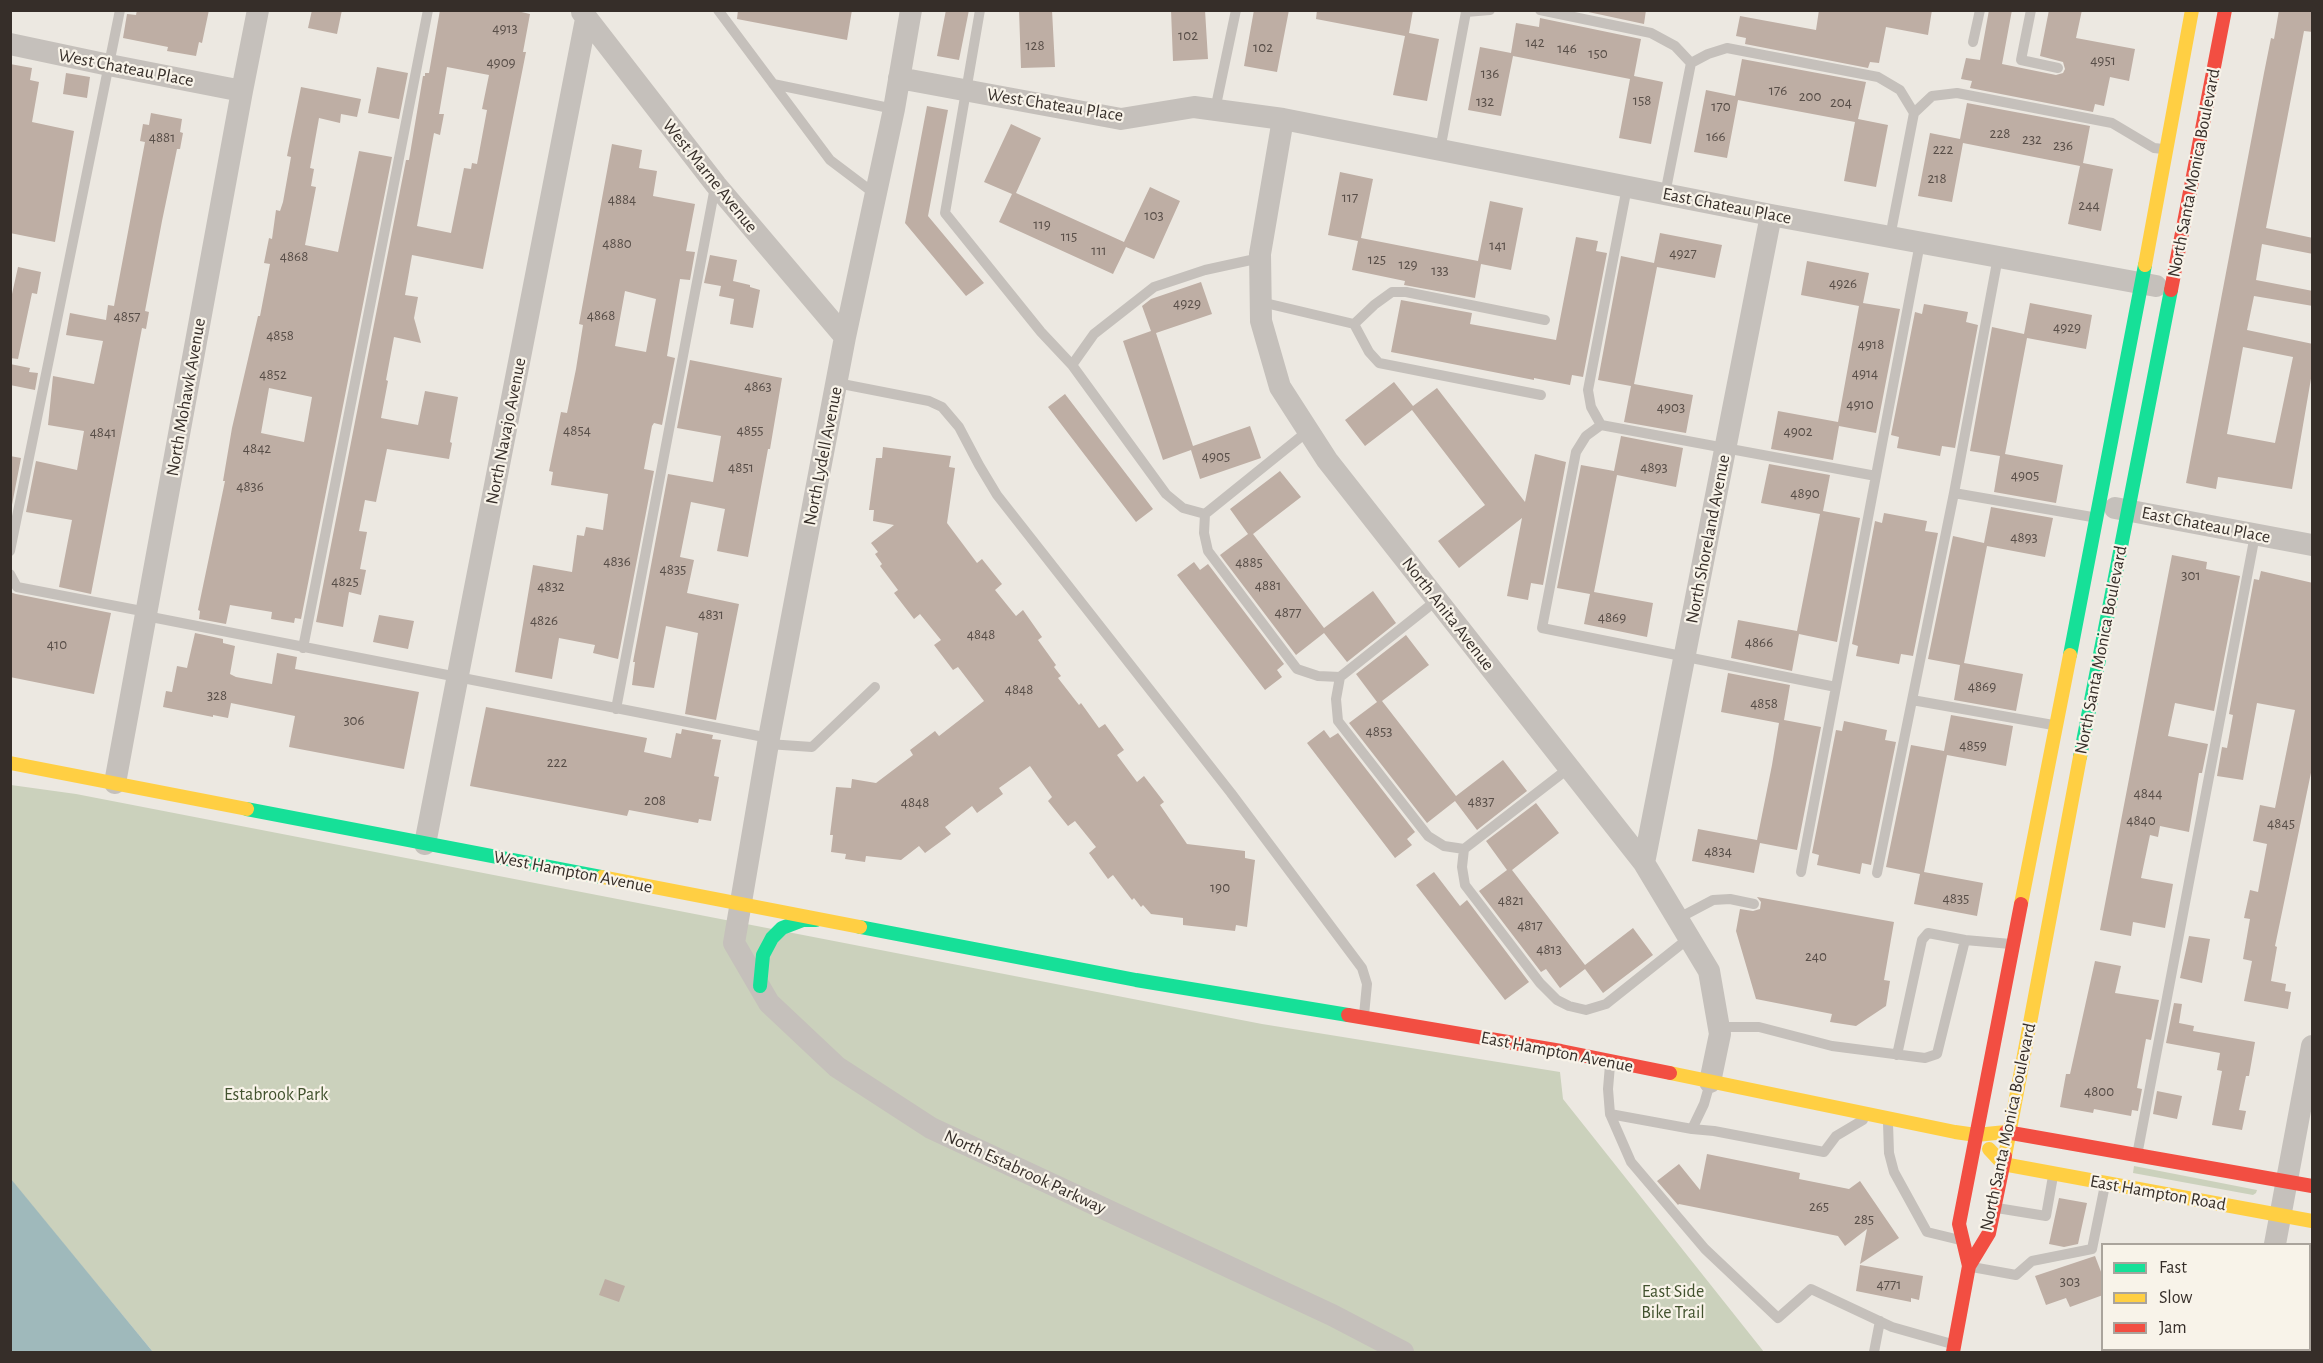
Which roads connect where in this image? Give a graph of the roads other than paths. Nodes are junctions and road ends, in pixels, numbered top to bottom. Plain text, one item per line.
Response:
1 (120, 10) edge
2 (258, 10) edge
3 (428, 10) edge
4 (718, 10) edge
5 (911, 10) edge
6 (980, 10) edge
7 (1236, 10) edge
8 (1490, 10) edge
9 (1540, 10) edge
10 (1980, 10) edge
11 (2031, 10) edge
12 (2192, 10) edge
13 (2225, 10) edge
14 (1466, 11) edge
15 (583, 15) edge
16 (1973, 42) dead end
17 (10, 44) edge
18 (1691, 63) junction
19 (109, 65) junction
20 (2058, 68) dead end
21 (899, 78) junction
22 (773, 84) junction
23 (964, 90) junction
24 (242, 91) junction
25 (894, 109) junction
26 (1215, 110) junction
27 (1914, 113) junction
28 (1283, 119) junction
29 (2167, 149) junction
30 (1440, 150) junction
31 (716, 185) junction
32 (1627, 187) junction
33 (875, 194) junction
34 (1665, 194) junction
35 (1772, 215) junction
36 (1890, 237) junction
37 (1920, 243) junction
38 (1998, 257) junction
39 (1260, 258) junction
40 (2142, 283) junction
41 (2172, 289) junction
42 (1261, 302) junction
43 (1545, 320) dead end
44 (1354, 324) junction
45 (845, 338) junction
46 (1072, 365) junction
47 (837, 383) junction
48 (1541, 395) dead end
49 (1601, 425) junction
50 (1308, 431) junction
51 (1726, 449) junction
52 (1876, 476) junction
53 (1954, 493) junction
54 (2128, 510) junction
55 (2097, 512) junction
56 (1205, 514) junction
57 (2256, 535) junction
58 (2313, 545) edge
59 (10, 551) edge
60 (10, 574) edge
61 (1437, 600) junction
62 (146, 614) junction
63 (303, 648) junction
64 (1685, 656) junction
65 (1340, 677) junction
66 (458, 678) junction
67 (875, 687) dead end
68 (1836, 687) junction
69 (1911, 700) junction
70 (616, 709) junction
71 (2056, 726) junction
72 (768, 741) junction
73 (10, 763) edge
74 (1569, 768) junction
75 (116, 783) junction
76 (425, 844) junction
77 (1464, 849) junction
78 (1644, 863) junction
79 (1801, 872) dead end
80 (1877, 873) dead end
81 (739, 903) junction
82 (1754, 904) dead end
83 (1677, 919) junction
84 (823, 920) junction
85 (1689, 938) junction
86 (2030, 938) junction
87 (1965, 940) junction
88 (1136, 980) joint
89 (760, 986) junction
90 (1364, 1020) junction
91 (1719, 1027) junction
92 (2313, 1046) edge
93 (1897, 1054) junction
94 (1610, 1061) junction
95 (1710, 1082) junction
96 (1610, 1114) junction
97 (1870, 1116) junction
98 (1888, 1119) junction
99 (1692, 1130) junction
100 (2011, 1131) junction
101 (1976, 1135) junction
102 (2137, 1154) junction
103 (2003, 1164) junction
104 (2108, 1166) junction
105 (2054, 1173) junction
106 (2287, 1182) junction
107 (2313, 1186) edge
108 (1994, 1207) junction
109 (2281, 1215) junction
110 (2313, 1221) edge
111 (1963, 1240) junction
112 (2275, 1243) edge
113 (1969, 1266) junction
114 (1880, 1321) junction
115 (1953, 1348) edge
116 (1403, 1353) edge
117 (1874, 1353) edge

1 - 19 lane
2 - 24 street, North Mohawk Avenue
3 - 63 lane
4 - 22 lane
5 - 21 street, North Lydell Avenue
6 - 23 lane
7 - 26 lane
8 - 14 lane
9 - 18 lane
10 - 16 lane
11 - 20 lane
12 - 29 main road, North Santa Monica Boulevard
13 - 41 main road, North Santa Monica Boulevard
14 - 30 lane
15 - 31 street, West Marne Avenue
15 - 66 street, North Navajo Avenue
17 - 19 street, West Chateau Place
18 - 27 lane
18 - 34 lane
19 - 24 street, West Chateau Place
19 - 59 lane
21 - 23 street, West Chateau Place
21 - 25 street, North Lydell Avenue
22 - 25 lane
22 - 33 lane
23 - 26 street, West Chateau Place
23 - 46 lane
24 - 62 street, North Mohawk Avenue
25 - 33 street, North Lydell Avenue
26 - 28 street, West Chateau Place
27 - 29 lane
27 - 36 lane
28 - 30 street, East Chateau Place
28 - 39 street, North Anita Avenue
29 - 40 main road, North Santa Monica Boulevard
30 - 32 street, East Chateau Place
31 - 45 street, West Marne Avenue
31 - 70 lane
32 - 34 street, East Chateau Place
32 - 49 lane
33 - 45 street, North Lydell Avenue
34 - 35 street, East Chateau Place
35 - 36 street, East Chateau Place
35 - 51 street, North Shoreland Avenue
36 - 37 street, East Chateau Place
37 - 38 street, East Chateau Place
37 - 52 lane
38 - 40 street, East Chateau Place
38 - 53 lane
39 - 42 street, North Anita Avenue
39 - 46 lane
40 - 41 street, East Chateau Place
40 - 55 main road, North Santa Monica Boulevard
41 - 54 main road, North Santa Monica Boulevard
42 - 44 lane
42 - 50 street, North Anita Avenue
43 - 44 lane
44 - 48 lane
45 - 47 street, North Lydell Avenue
46 - 56 lane
47 - 72 street, North Lydell Avenue
47 - 90 lane
49 - 51 lane
49 - 64 lane
50 - 56 lane
50 - 61 street, North Anita Avenue
51 - 52 lane
51 - 64 street, North Shoreland Avenue
52 - 68 lane
53 - 55 lane
53 - 69 lane
54 - 55 street, East Chateau Place
54 - 57 street, East Chateau Place
54 - 86 main road, North Santa Monica Boulevard
55 - 71 main road, North Santa Monica Boulevard
56 - 65 lane
57 - 58 street, East Chateau Place
57 - 102 lane
60 - 62 lane
61 - 65 lane
61 - 74 street, North Anita Avenue
62 - 63 lane
62 - 75 street, North Mohawk Avenue
63 - 66 lane
64 - 68 lane
64 - 78 street, North Shoreland Avenue
65 - 77 lane
66 - 70 lane
66 - 76 street, North Navajo Avenue
67 - 72 lane
68 - 79 lane
69 - 71 lane
69 - 80 lane
70 - 72 lane
71 - 86 main road, North Santa Monica Boulevard
72 - 81 street, North Lydell Avenue
73 - 75 main road, West Hampton Avenue
74 - 77 lane
74 - 78 street, North Anita Avenue
75 - 76 main road, West Hampton Avenue
76 - 81 main road, West Hampton Avenue
77 - 85 lane
78 - 83 street, North Anita Avenue
81 - 84 main road, West Hampton Avenue
81 - 89 street, North Estabrook Parkway
82 - 83 lane
83 - 85 street, North Anita Avenue
84 - 88 main road, West Hampton Avenue
84 - 89 main road
85 - 91 street, North Anita Avenue
86 - 87 lane
86 - 100 main road, North Santa Monica Boulevard
86 - 101 main road, North Santa Monica Boulevard
87 - 93 lane
87 - 93 lane
88 - 90 main road, East Hampton Avenue
89 - 116 street, North Estabrook Parkway
90 - 94 main road, East Hampton Avenue
91 - 93 lane
91 - 95 street, North Anita Avenue
92 - 106 street
94 - 95 main road, East Hampton Avenue
94 - 96 lane
95 - 97 main road, East Hampton Avenue
95 - 99 lane
96 - 99 lane
96 - 114 lane
97 - 98 main road, East Hampton Avenue
97 - 99 lane
98 - 101 main road, East Hampton Avenue
98 - 111 lane
100 - 101 main road, East Hampton Avenue
100 - 103 main road, North Santa Monica Boulevard
100 - 104 main road, East Hampton Road
101 - 103 main road
101 - 111 main road, North Santa Monica Boulevard
102 - 104 main road, East Hampton Road
102 - 106 main road, East Hampton Road
103 - 105 main road, East Hampton Road
103 - 108 main road, North Santa Monica Boulevard
104 - 105 main road, East Hampton Road
104 - 109 main road, East Hampton Road
104 - 113 lane
105 - 108 lane
106 - 107 main road, East Hampton Road
106 - 109 street
108 - 113 main road, North Santa Monica Boulevard
109 - 110 main road, East Hampton Road
109 - 112 street
111 - 113 main road, North Santa Monica Boulevard
113 - 115 main road
114 - 115 lane
114 - 117 lane

